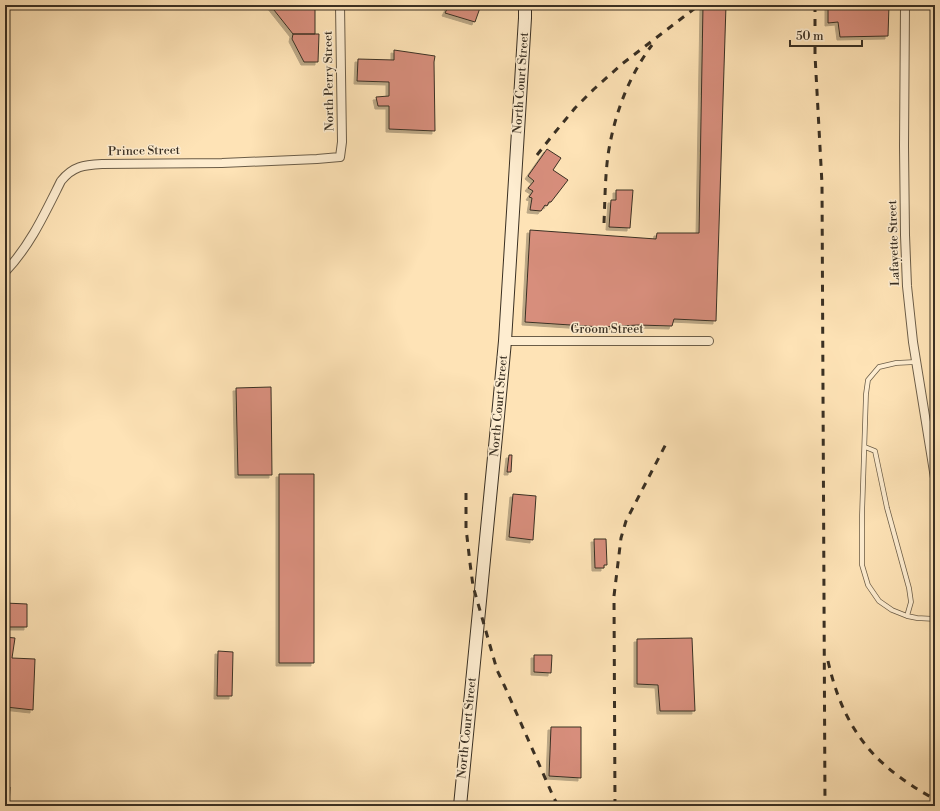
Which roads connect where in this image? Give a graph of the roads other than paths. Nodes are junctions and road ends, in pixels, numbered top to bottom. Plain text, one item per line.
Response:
1 (340, 5) edge
2 (525, 5) edge
3 (905, 5) edge
4 (340, 157) joint
5 (5, 272) edge
6 (505, 341) junction
7 (709, 341) dead end
8 (915, 362) junction
9 (865, 448) junction
10 (935, 478) edge
11 (907, 616) junction
12 (935, 619) edge
13 (460, 806) edge

1 - 4 street, North Perry Street
2 - 6 main road, North Court Street
3 - 8 street, Lafayette Street
4 - 5 street, Prince Street
6 - 7 street, Groom Street
6 - 13 main road, North Court Street
8 - 9 lane
8 - 10 street, Lafayette Street
9 - 11 lane
9 - 11 lane
11 - 12 lane

